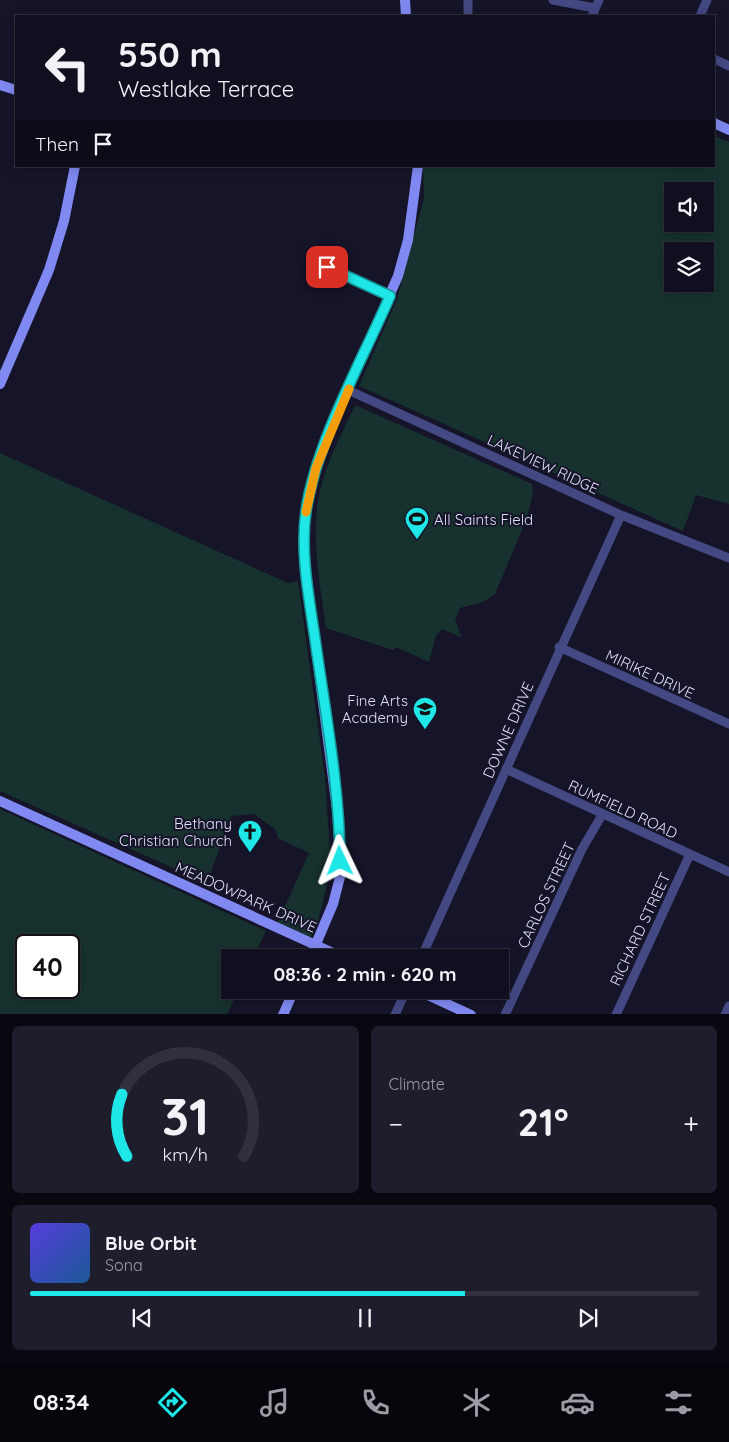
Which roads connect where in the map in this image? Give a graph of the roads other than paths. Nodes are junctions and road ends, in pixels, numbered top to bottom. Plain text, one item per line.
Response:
1 (405, 0) edge
2 (468, 0) edge
3 (553, 0) edge
4 (707, 0) edge
5 (595, 8) edge
6 (406, 15) edge
7 (468, 15) edge
8 (700, 15) edge
9 (715, 59) edge
10 (729, 66) edge
11 (0, 85) edge
12 (15, 90) edge
13 (715, 123) edge
14 (729, 130) edge
15 (75, 167) edge
16 (418, 167) edge
17 (311, 261) dead end
18 (390, 296) junction
19 (0, 384) edge
20 (348, 390) junction
21 (621, 514) junction
22 (729, 558) edge
23 (560, 647) junction
24 (729, 724) edge
25 (506, 769) junction
26 (0, 801) edge
27 (602, 815) junction
28 (690, 854) junction
29 (729, 872) edge
30 (316, 945) junction
31 (314, 949) edge
32 (325, 949) edge
33 (425, 949) edge
34 (290, 999) edge
35 (402, 999) edge
36 (437, 999) edge
37 (729, 1006) edge
38 (283, 1014) edge
39 (395, 1014) edge
40 (471, 1014) edge
41 (504, 1014) edge
42 (616, 1014) edge
43 (725, 1014) edge

1 - 6 street
2 - 7 street
3 - 5 street
4 - 8 street
9 - 10 street
11 - 12 street
13 - 14 street
15 - 19 street
16 - 18 street
17 - 18 street
18 - 20 street
20 - 21 street, LAKEVIEW RIDGE
20 - 30 street
21 - 22 street, LAKEVIEW RIDGE
21 - 23 street, DOWNE DRIVE
23 - 24 street, MIRIKE DRIVE
23 - 25 street, DOWNE DRIVE
25 - 27 street, RUMFIELD ROAD
25 - 33 street, DOWNE DRIVE
26 - 30 street, MEADOWPARK DRIVE
27 - 28 street, RUMFIELD ROAD
27 - 41 street, CARLOS STREET
28 - 29 street, RUMFIELD ROAD
28 - 42 street, RICHARD STREET
30 - 31 street
30 - 32 street, MEADOWPARK DRIVE
34 - 38 street
35 - 39 street
36 - 40 street
37 - 43 street

